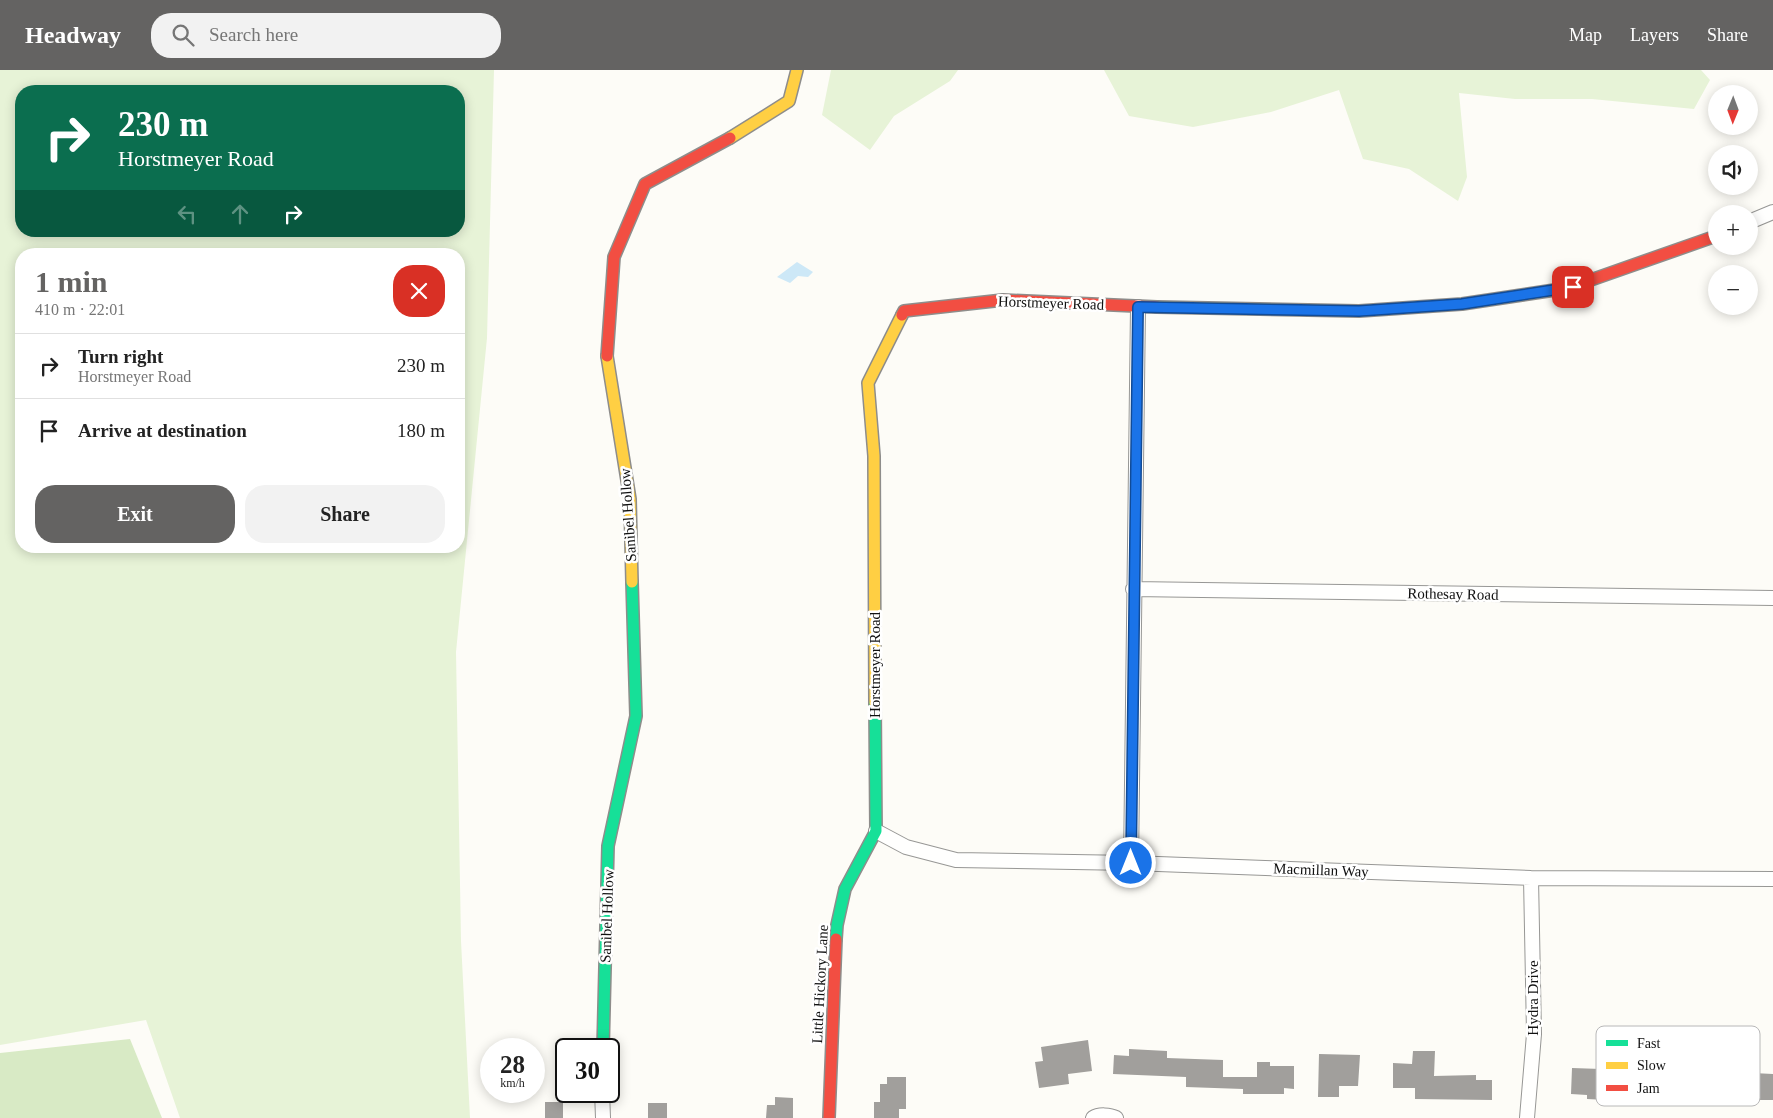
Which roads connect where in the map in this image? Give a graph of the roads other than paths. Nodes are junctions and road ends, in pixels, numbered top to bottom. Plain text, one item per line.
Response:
1 (797, 70) edge
2 (1773, 212) edge
3 (1758, 218) edge
4 (1708, 239) edge
5 (1138, 307) junction
6 (1133, 589) junction
7 (1773, 598) edge
8 (876, 830) junction
9 (1131, 863) junction
10 (1531, 878) junction
11 (1773, 879) edge
12 (603, 1038) edge
13 (602, 1103) edge
14 (603, 1118) edge
15 (829, 1118) edge
16 (1093, 1118) edge
17 (1116, 1118) edge
18 (1526, 1118) edge

1 - 12 street, Sanibel Hollow
2 - 3 street
4 - 5 street, Horstmeyer Road
5 - 6 street
5 - 8 street, Horstmeyer Road
6 - 7 street, Rothesay Road
6 - 9 street
8 - 9 street, Macmillan Way
8 - 15 street, Little Hickory Lane
9 - 10 street, Macmillan Way
10 - 11 street, Macmillan Way
10 - 18 street, Hydra Drive
13 - 14 street
16 - 17 street

